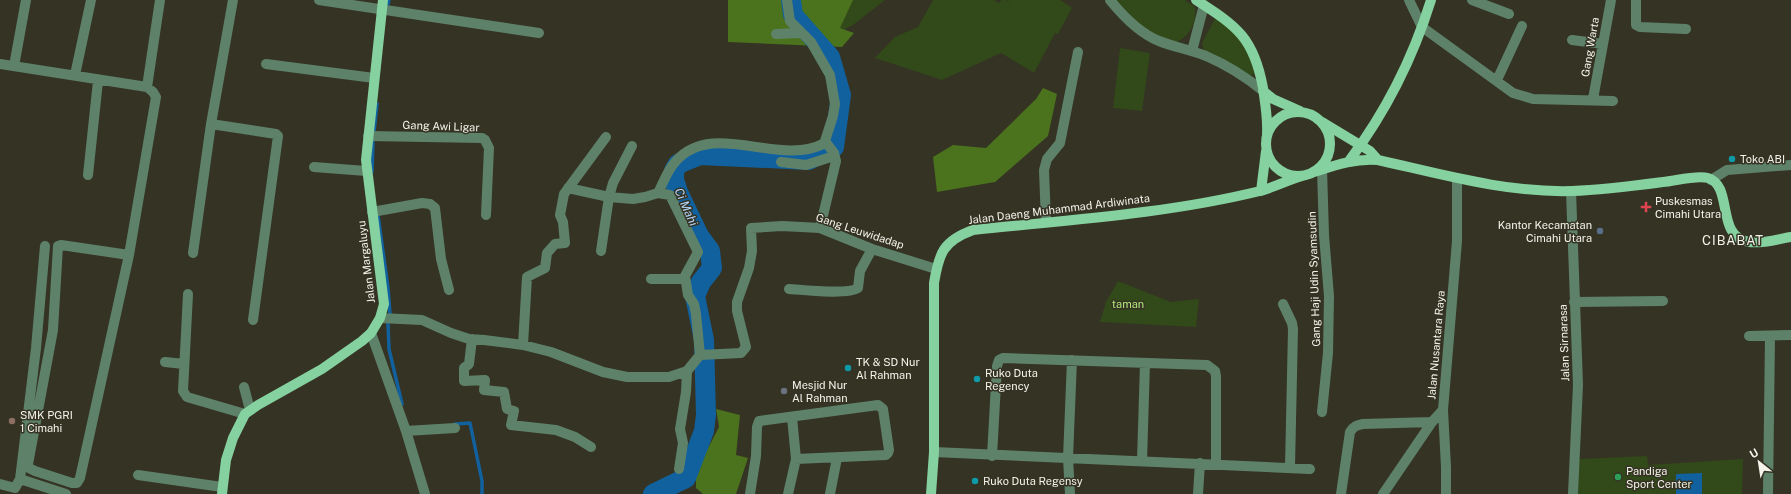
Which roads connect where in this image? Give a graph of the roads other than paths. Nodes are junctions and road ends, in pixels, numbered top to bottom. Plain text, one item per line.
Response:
1 (26, 0) edge
2 (91, 0) edge
3 (160, 0) edge
4 (233, 0) edge
5 (319, 0) edge
6 (788, 0) edge
7 (1110, 0) edge
8 (1409, 0) edge
9 (1431, 0) edge
10 (1472, 0) edge
11 (1611, 0) edge
12 (1635, 0) edge
13 (1200, 3) edge
14 (383, 5) edge
15 (1509, 14) dead end
16 (1522, 26) dead end
17 (1422, 27) junction
18 (1686, 29) dead end
19 (539, 33) dead end
20 (800, 33) junction
21 (776, 34) dead end
22 (1572, 40) dead end
23 (1603, 44) junction
24 (1192, 51) junction
25 (1078, 52) dead end
26 (0, 64) edge
27 (266, 64) dead end
28 (14, 66) junction
29 (75, 75) junction
30 (374, 78) junction
31 (1497, 80) junction
32 (98, 81) junction
33 (147, 88) junction
34 (1263, 91) junction
35 (1593, 99) junction
36 (1613, 101) dead end
37 (1303, 112) junction
38 (1320, 121) junction
39 (211, 124) junction
40 (368, 136) junction
41 (606, 137) dead end
42 (1267, 140) junction
43 (826, 144) junction
44 (1361, 145) junction
45 (632, 146) dead end
46 (834, 155) junction
47 (1378, 160) junction
48 (1349, 161) junction
49 (781, 162) dead end
50 (1791, 165) edge
51 (314, 167) dead end
52 (1322, 169) junction
53 (366, 171) junction
54 (88, 174) dead end
55 (1308, 174) junction
56 (1457, 178) junction
57 (1711, 180) junction
58 (568, 188) junction
59 (1261, 191) junction
60 (1571, 191) junction
61 (658, 193) junction
62 (609, 197) junction
63 (372, 212) junction
64 (486, 215) dead end
65 (1046, 222) junction
66 (820, 228) junction
67 (1791, 237) edge
68 (45, 246) dead end
69 (872, 249) junction
70 (601, 252) dead end
71 (193, 253) dead end
72 (129, 255) junction
73 (936, 269) junction
74 (650, 279) dead end
75 (685, 279) junction
76 (789, 289) dead end
77 (449, 290) dead end
78 (188, 294) dead end
79 (1663, 301) dead end
80 (1574, 302) junction
81 (1283, 304) dead end
82 (380, 318) junction
83 (253, 320) dead end
84 (371, 333) junction
85 (1791, 335) edge
86 (1749, 336) dead end
87 (1770, 336) junction
88 (472, 339) junction
89 (523, 345) junction
90 (700, 356) junction
91 (1072, 360) junction
92 (165, 362) dead end
93 (1145, 363) junction
94 (184, 364) junction
95 (688, 371) junction
96 (244, 387) dead end
97 (1443, 410) junction
98 (247, 412) junction
99 (1322, 412) dead end
100 (792, 417) junction
101 (1432, 422) junction
102 (455, 428) dead end
103 (406, 430) junction
104 (591, 446) dead end
105 (934, 452) junction
106 (992, 456) junction
107 (837, 458) junction
108 (1068, 458) junction
109 (796, 459) junction
110 (1142, 461) junction
111 (1200, 463) junction
112 (1216, 464) junction
113 (1290, 467) junction
114 (679, 469) dead end
115 (1310, 469) dead end
116 (138, 476) dead end
117 (20, 480) junction
118 (0, 484) edge
119 (40, 490) edge
120 (222, 491) edge
121 (66, 494) edge
122 (425, 494) edge
123 (750, 494) edge
124 (788, 494) edge
125 (830, 494) edge
126 (931, 494) edge
127 (1070, 494) edge
128 (1198, 494) edge
129 (1340, 494) edge
130 (1383, 494) edge
131 (1446, 494) edge
132 (1573, 494) edge
133 (1768, 494) edge

1 - 28 street
2 - 29 street
3 - 33 street
4 - 39 street
5 - 14 street
6 - 20 street
7 - 24 street
8 - 17 street
9 - 17 main road
10 - 15 street
11 - 23 street, Gang Warta
12 - 18 street
13 - 24 street
13 - 34 main road
14 - 19 street
14 - 30 main road, Jalan Margaluyu
16 - 31 street
17 - 31 street
17 - 44 main road
20 - 21 street
20 - 43 street
22 - 23 street
23 - 35 street, Gang Warta
24 - 34 street
25 - 65 street
26 - 28 street
27 - 30 street
28 - 29 street
29 - 32 street
30 - 40 main road, Jalan Margaluyu
31 - 35 street
32 - 33 street
32 - 54 street
33 - 72 street
34 - 37 main road
34 - 42 main road
35 - 36 street
37 - 38 main road
37 - 42 main road
38 - 44 main road
38 - 55 main road
39 - 71 street
39 - 83 street
40 - 53 main road, Jalan Margaluyu
40 - 64 street, Gang Awi Ligar
41 - 58 street
42 - 55 main road
42 - 59 main road
43 - 46 street
43 - 61 street
44 - 47 main road
44 - 48 main road
45 - 62 street
46 - 49 street
46 - 66 street
47 - 48 main road, Jalan Daeng Muhammad Ardiwinata
47 - 56 main road, Jalan Daeng Muhammad Ardiwinata
48 - 52 main road, Jalan Daeng Muhammad Ardiwinata
50 - 57 street
51 - 53 street
52 - 55 main road, Jalan Daeng Muhammad Ardiwinata
52 - 99 street, Gang Haji Udin Syamsudin
53 - 63 main road, Jalan Margaluyu
55 - 59 main road, Jalan Daeng Muhammad Ardiwinata
56 - 60 main road, Jalan Daeng Muhammad Ardiwinata
56 - 97 street, Jalan Nusantara Raya
57 - 60 main road, Jalan Daeng Muhammad Ardiwinata
57 - 67 main road
58 - 62 street
58 - 89 street
59 - 65 main road, Jalan Daeng Muhammad Ardiwinata
60 - 80 street, Jalan Sirnarasa
61 - 62 street
61 - 75 street
62 - 70 street
63 - 77 street
63 - 82 main road, Jalan Margaluyu
65 - 73 main road, Jalan Daeng Muhammad Ardiwinata
66 - 69 street, Gang Leuwidadap
66 - 90 street, Gang Leuwidadap
68 - 117 street
69 - 73 street, Gang Leuwidadap
69 - 76 street
72 - 72 street
73 - 105 main road, Jalan Daeng Muhammad Ardiwinata
74 - 75 street
75 - 90 street
78 - 94 street
79 - 80 street
80 - 132 street, Jalan Sirnarasa
81 - 113 street
82 - 84 main road, Jalan Margaluyu
82 - 88 street
84 - 98 main road, Jalan Margaluyu
84 - 103 street
85 - 87 street
86 - 87 street
87 - 133 street
88 - 89 street
88 - 104 street
89 - 95 street
90 - 95 street
91 - 93 street
91 - 106 street
91 - 108 street
92 - 94 street
93 - 110 street
93 - 112 street
94 - 98 street
95 - 114 street
96 - 98 street
97 - 101 street, Jalan Nusantara Raya
97 - 131 street
98 - 120 main road
100 - 107 street
100 - 109 street
100 - 123 street
101 - 129 street
101 - 130 street, Jalan Nusantara Raya
102 - 103 street
103 - 122 street
105 - 106 street
105 - 126 main road, Jalan Daeng Muhammad Ardiwinata
106 - 108 street
107 - 109 street
107 - 125 street
108 - 110 street
108 - 127 street
109 - 124 street
110 - 111 street
111 - 112 street
111 - 128 street
112 - 113 street
113 - 115 street
116 - 120 street
117 - 118 street
117 - 119 street
119 - 121 street

